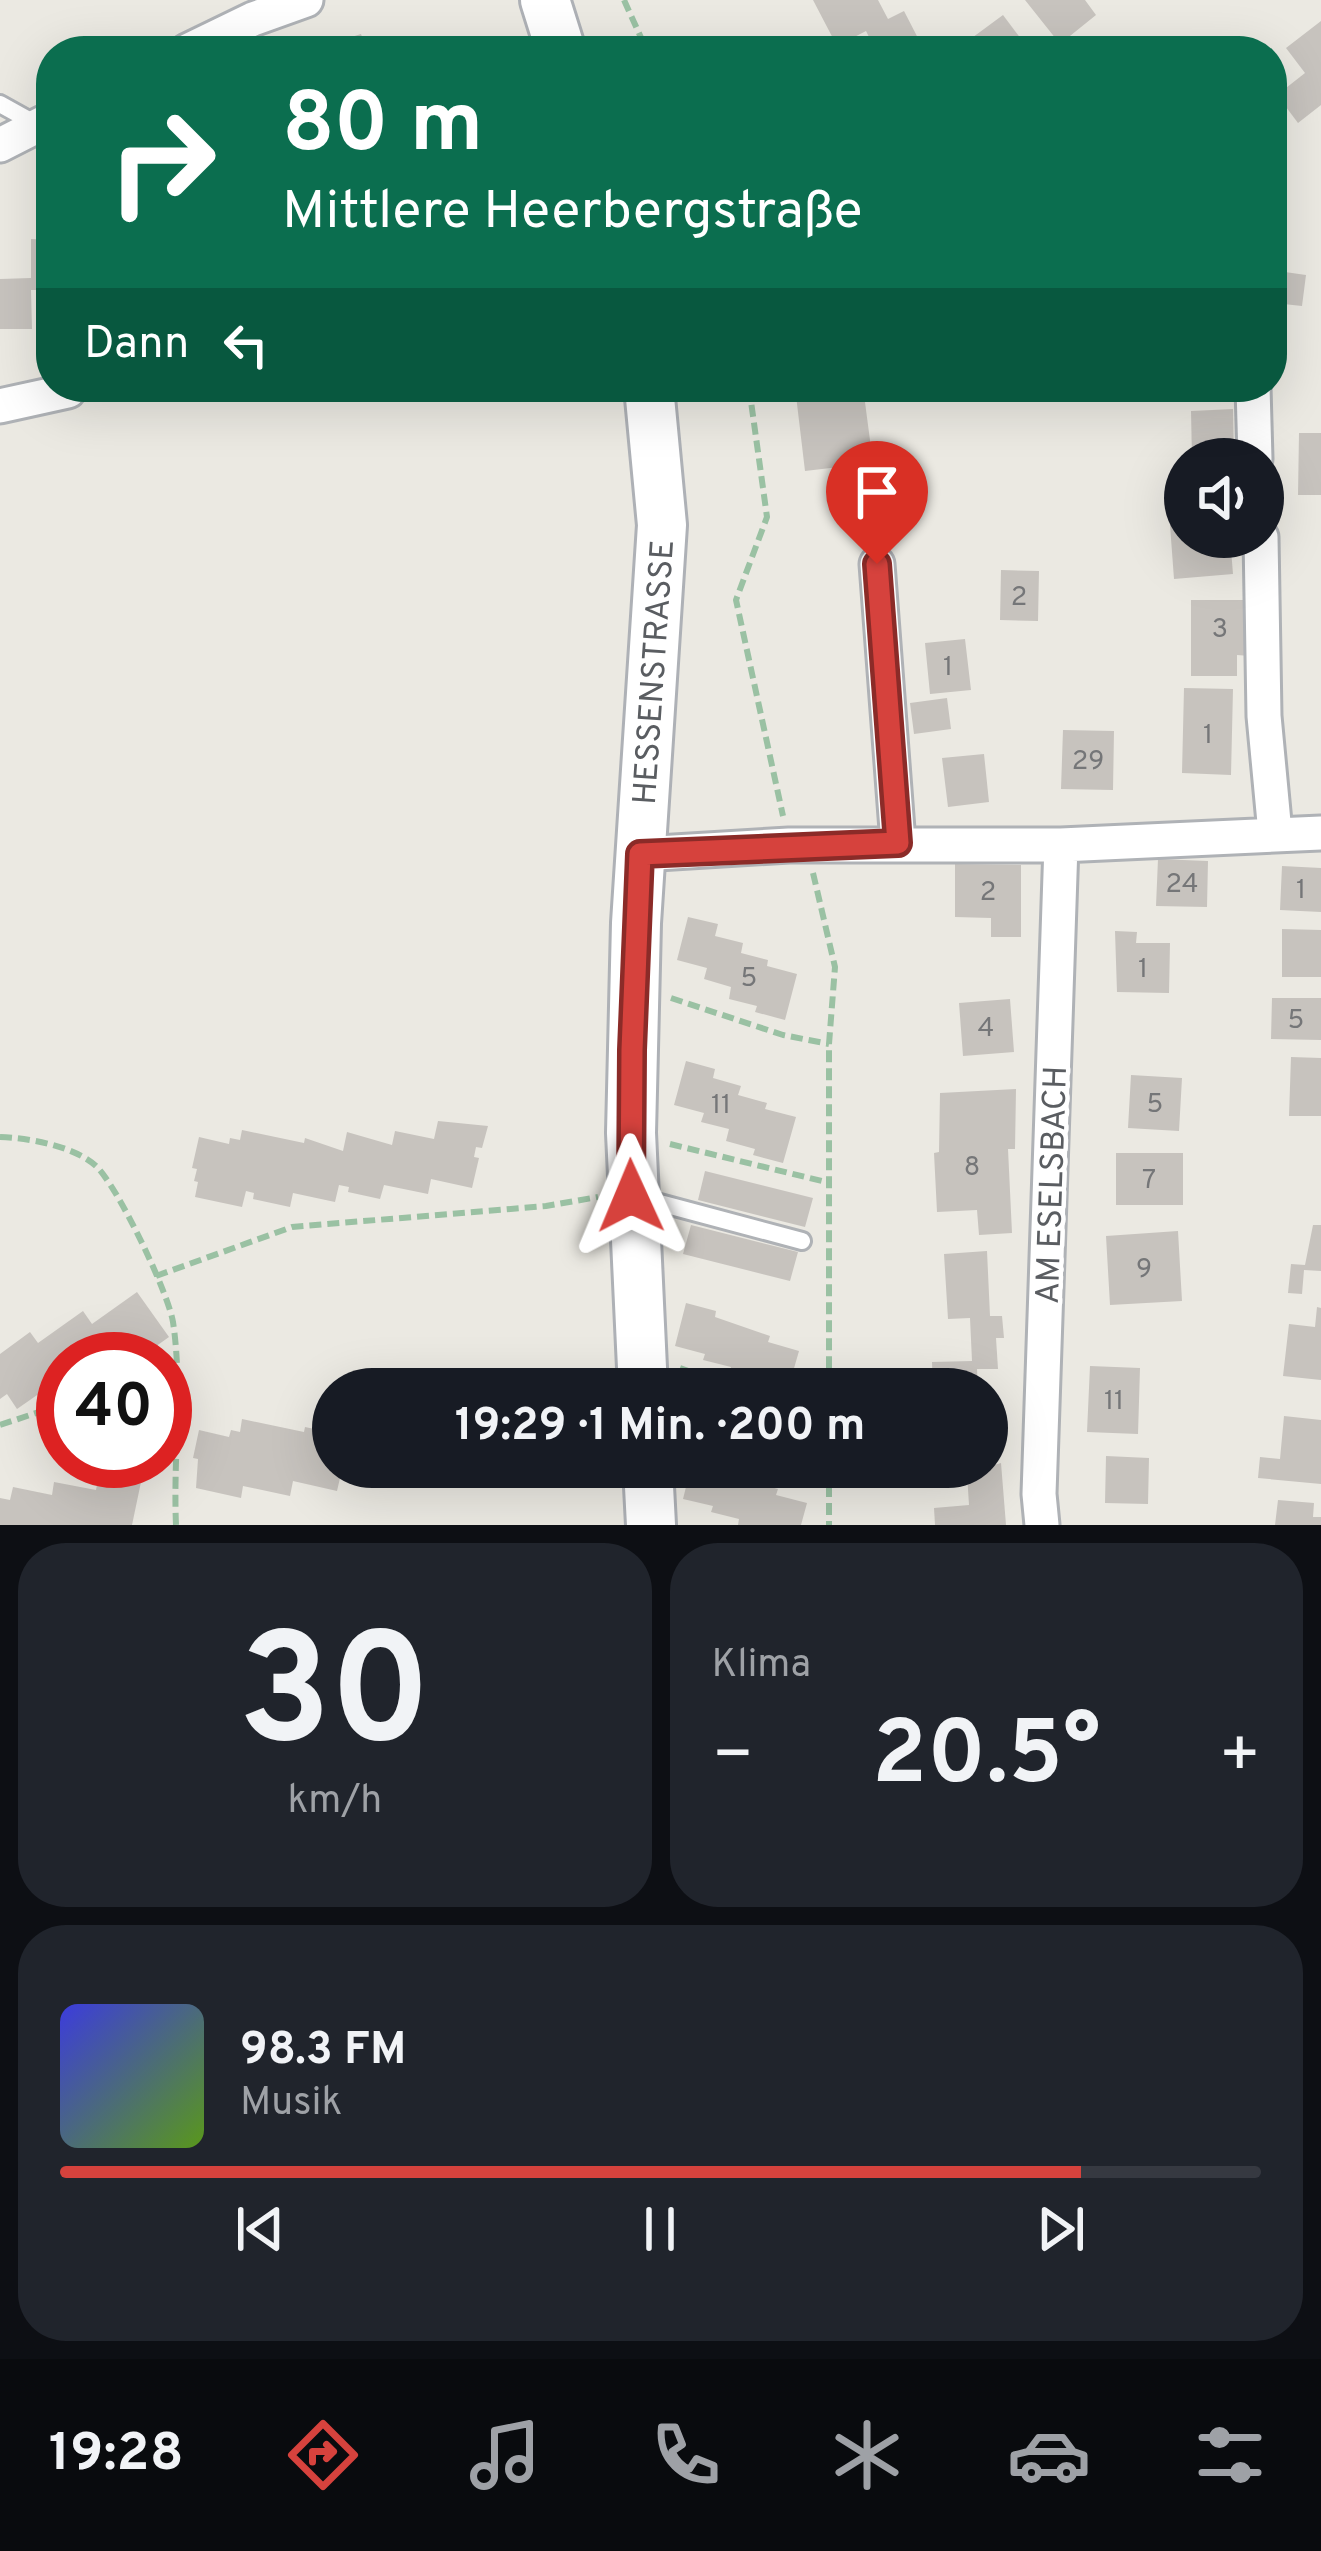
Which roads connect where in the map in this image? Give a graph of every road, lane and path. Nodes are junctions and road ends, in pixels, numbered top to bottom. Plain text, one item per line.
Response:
1 (306, 0) edge
2 (545, 0) edge
3 (624, 0) edge
4 (218, 36) edge
5 (556, 36) edge
6 (640, 36) edge
7 (0, 104) edge
8 (36, 118) edge
9 (36, 127) edge
10 (0, 145) edge
11 (36, 398) edge
12 (651, 402) edge
13 (751, 402) edge
14 (1253, 402) edge
15 (0, 406) edge
16 (1255, 438) edge
17 (1262, 558) edge
18 (877, 564) dead end
19 (1275, 833) junction
20 (1321, 833) edge
21 (898, 843) junction
22 (790, 845) junction
23 (1061, 845) junction
24 (640, 854) junction
25 (634, 986) junction
26 (829, 1044) junction
27 (631, 1133) junction
28 (0, 1137) edge
29 (830, 1183) junction
30 (631, 1194) junction
31 (802, 1241) dead end
32 (156, 1276) junction
33 (174, 1332) edge
34 (641, 1368) edge
35 (829, 1368) edge
36 (36, 1413) edge
37 (0, 1426) edge
38 (176, 1488) edge
39 (649, 1488) edge
40 (829, 1488) edge
41 (176, 1525) edge
42 (651, 1525) edge
43 (829, 1525) edge
44 (1042, 1525) edge

1 - 4 street
2 - 5 street
3 - 6 path
7 - 8 lane
9 - 10 street
11 - 15 street
12 - 24 street, HESSENSTRASSE
13 - 22 path
14 - 16 street
17 - 19 street
18 - 21 street
19 - 20 street
19 - 23 street
21 - 22 street
21 - 23 street
22 - 24 street
22 - 26 path
23 - 44 street, AM ESELSBACH
24 - 25 street, HESSENSTRASSE
25 - 26 path
25 - 27 street, HESSENSTRASSE
26 - 29 path
27 - 29 path
27 - 30 street, HESSENSTRASSE
28 - 32 path
29 - 35 path
30 - 31 lane
30 - 32 path
30 - 34 street, HESSENSTRASSE
32 - 33 path
36 - 37 path
38 - 41 path
39 - 42 street
40 - 43 path

